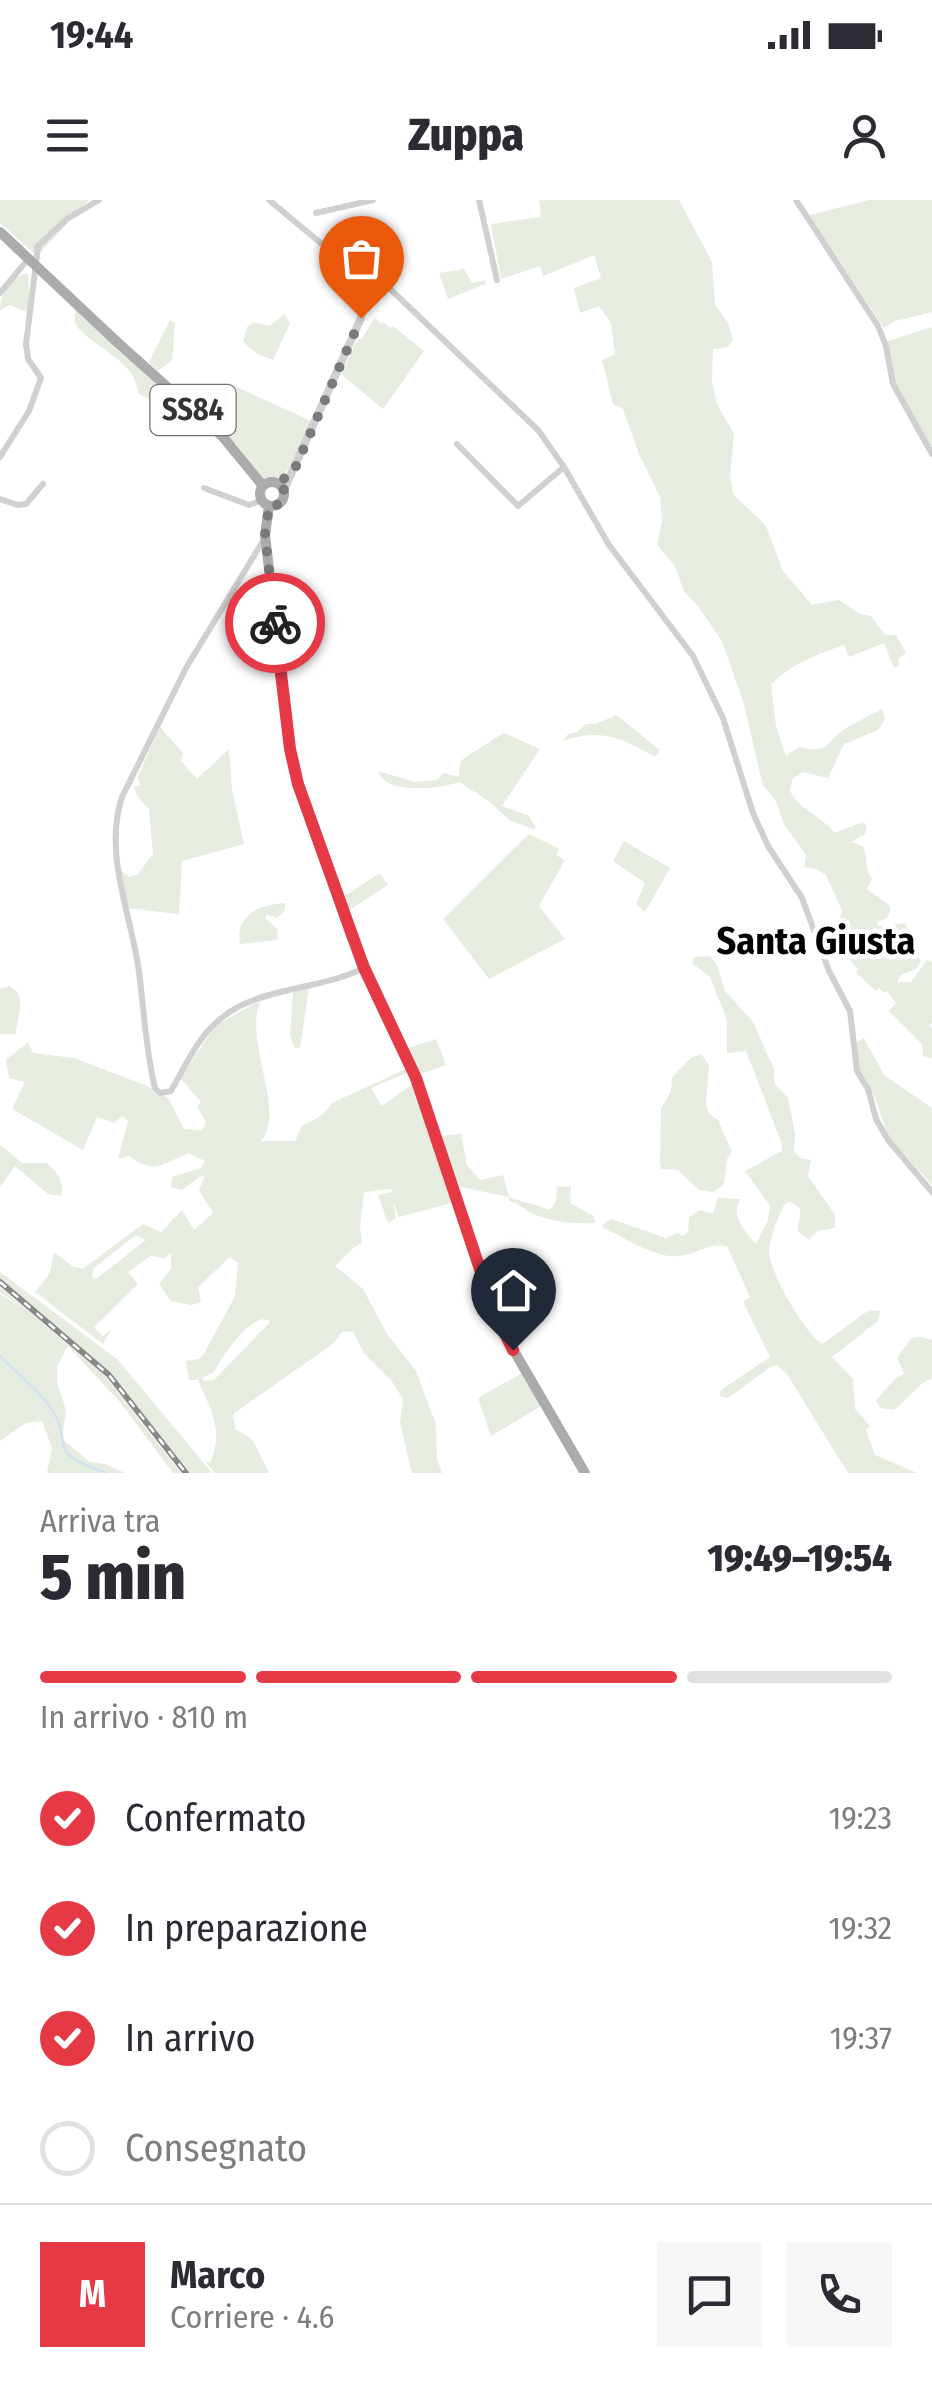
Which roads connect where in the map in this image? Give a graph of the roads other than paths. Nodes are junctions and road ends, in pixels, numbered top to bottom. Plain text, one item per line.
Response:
1 (99, 200) edge
2 (268, 200) edge
3 (372, 200) edge
4 (479, 200) edge
5 (796, 200) edge
6 (316, 213) dead end
7 (0, 232) edge
8 (38, 246) junction
9 (335, 255) joint
10 (362, 274) junction
11 (497, 280) dead end
12 (386, 286) junction
13 (0, 292) edge
14 (457, 444) dead end
15 (932, 454) edge
16 (0, 457) edge
17 (564, 466) junction
18 (43, 484) dead end
19 (263, 486) junction
20 (280, 486) junction
21 (204, 488) dead end
22 (0, 499) edge
23 (266, 503) junction
24 (265, 535) junction
25 (269, 568) junction
26 (246, 570) junction
27 (364, 968) junction
28 (932, 1192) edge
29 (584, 1473) edge

1 - 8 street
2 - 9 street
3 - 6 street
4 - 11 street
5 - 15 street
7 - 19 main road, SS84, bridge
8 - 13 street
8 - 16 street
9 - 10 street
10 - 12 street
10 - 12 street
10 - 20 street
12 - 17 street
14 - 17 street
17 - 28 street
18 - 22 street
19 - 20 main road
19 - 23 main road
20 - 23 main road
21 - 23 street
23 - 24 main road
24 - 25 main road
24 - 26 street
25 - 26 street
25 - 27 main road
26 - 27 street
27 - 29 main road

